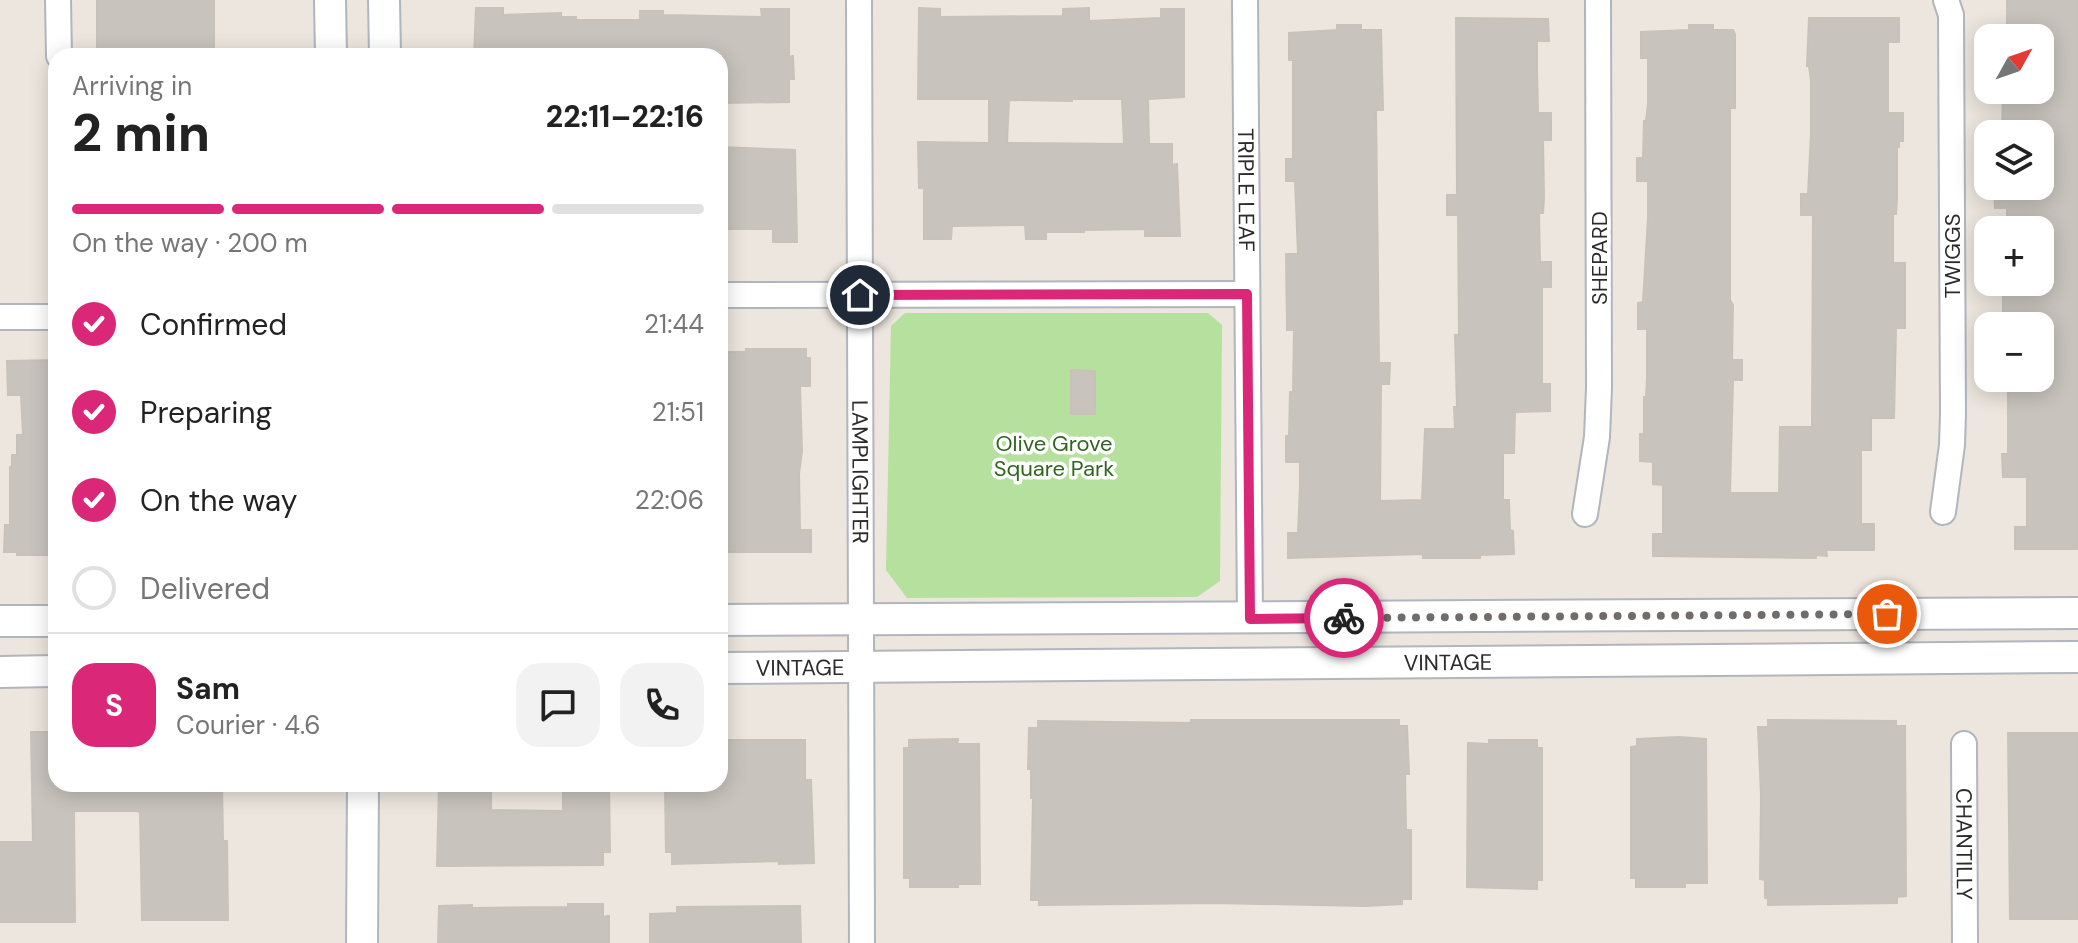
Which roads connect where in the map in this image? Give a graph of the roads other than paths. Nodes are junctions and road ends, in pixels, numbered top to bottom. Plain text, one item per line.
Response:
1 (58, 0) edge
2 (330, 0) edge
3 (384, 0) edge
4 (859, 0) edge
5 (1245, 0) edge
6 (1598, 0) edge
7 (1946, 0) edge
8 (59, 48) edge
9 (331, 48) edge
10 (385, 48) edge
11 (1247, 294) junction
12 (728, 295) edge
13 (860, 295) junction
14 (0, 317) edge
15 (48, 317) edge
16 (1943, 512) dead end
17 (1585, 514) dead end
18 (2078, 613) edge
19 (1250, 619) junction
20 (728, 620) edge
21 (863, 620) junction
22 (0, 621) edge
23 (48, 621) edge
24 (2078, 657) edge
25 (728, 668) edge
26 (863, 668) junction
27 (48, 671) edge
28 (0, 672) edge
29 (1964, 744) dead end
30 (363, 792) edge
31 (362, 943) edge
32 (862, 943) edge
33 (1965, 943) edge

1 - 8 street
2 - 9 street
3 - 10 street
4 - 13 street, LAMPLIGHTER
5 - 11 street, TRIPLE LEAF
6 - 17 street, SHEPARD
7 - 16 street, TWIGGS
11 - 13 street
11 - 19 street, TRIPLE LEAF
12 - 13 street
13 - 21 street, LAMPLIGHTER
14 - 15 street
18 - 19 street, VINTAGE
19 - 21 street, VINTAGE
20 - 21 street, VINTAGE
21 - 26 street, LAMPLIGHTER
22 - 23 street
24 - 26 street, VINTAGE
25 - 26 street, VINTAGE
26 - 32 street, LAMPLIGHTER
27 - 28 street
29 - 33 street, CHANTILLY
30 - 31 street

